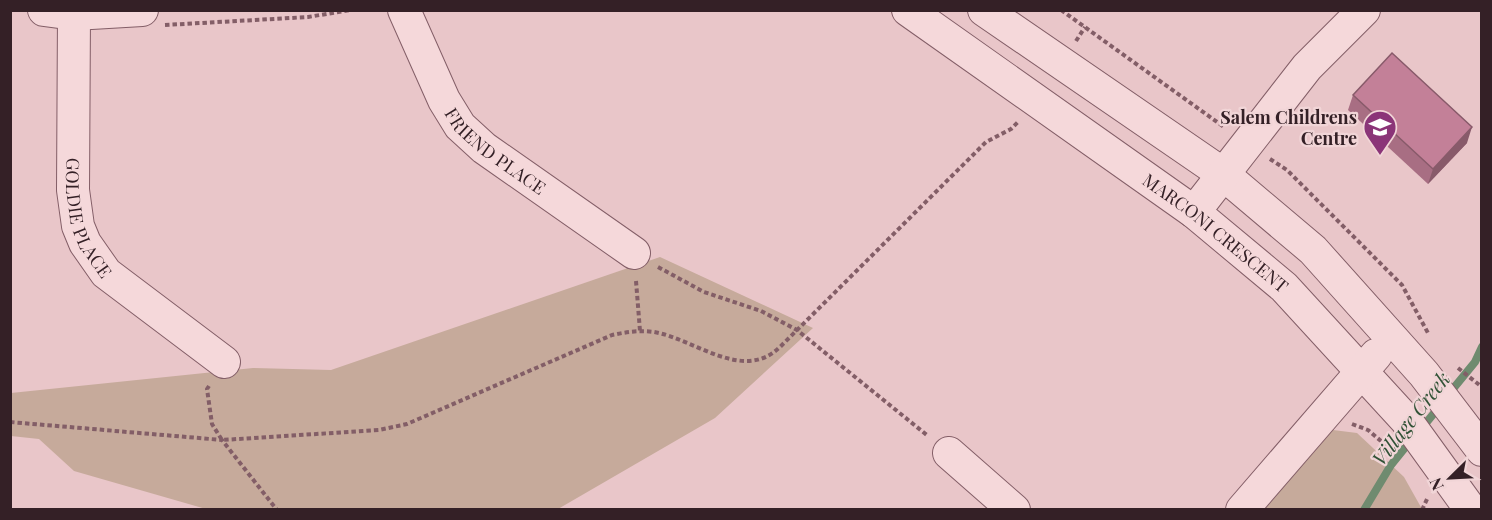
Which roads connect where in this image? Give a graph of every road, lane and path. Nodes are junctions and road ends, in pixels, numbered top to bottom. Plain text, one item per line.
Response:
1 (350, 10) edge
2 (404, 10) edge
3 (908, 10) edge
4 (984, 10) edge
5 (1364, 10) edge
6 (59, 12) edge
7 (150, 18) edge
8 (1085, 27) dead end
9 (1062, 63) junction
10 (1036, 100) junction
11 (1223, 174) junction
12 (1194, 212) junction
13 (634, 253) junction
14 (797, 330) junction
15 (640, 331) junction
16 (1393, 337) junction
17 (224, 362) joint
18 (1363, 370) junction
19 (1445, 386) junction
20 (1482, 387) edge
21 (10, 422) edge
22 (222, 440) junction
23 (1482, 450) edge
24 (949, 453) joint
25 (1471, 495) edge
26 (1427, 498) dead end
27 (277, 510) edge
28 (1014, 510) edge
29 (1242, 510) edge
30 (1422, 510) edge

1 - 7 path
2 - 13 street, FRIEND PLACE
3 - 10 street, MARCONI CRESCENT
4 - 9 street
5 - 11 street
6 - 7 street
6 - 17 street, GOLDIE PLACE
8 - 9 path
9 - 11 street
10 - 12 street, MARCONI CRESCENT
10 - 14 path
11 - 12 street
11 - 16 street
12 - 18 street, MARCONI CRESCENT
13 - 14 path
13 - 15 path
14 - 15 path
14 - 24 path
15 - 22 path
16 - 18 street
16 - 19 street
17 - 22 path
18 - 25 street, MARCONI CRESCENT
18 - 29 street
19 - 20 path
19 - 23 street
21 - 22 path
22 - 27 path
24 - 28 street
26 - 30 path

